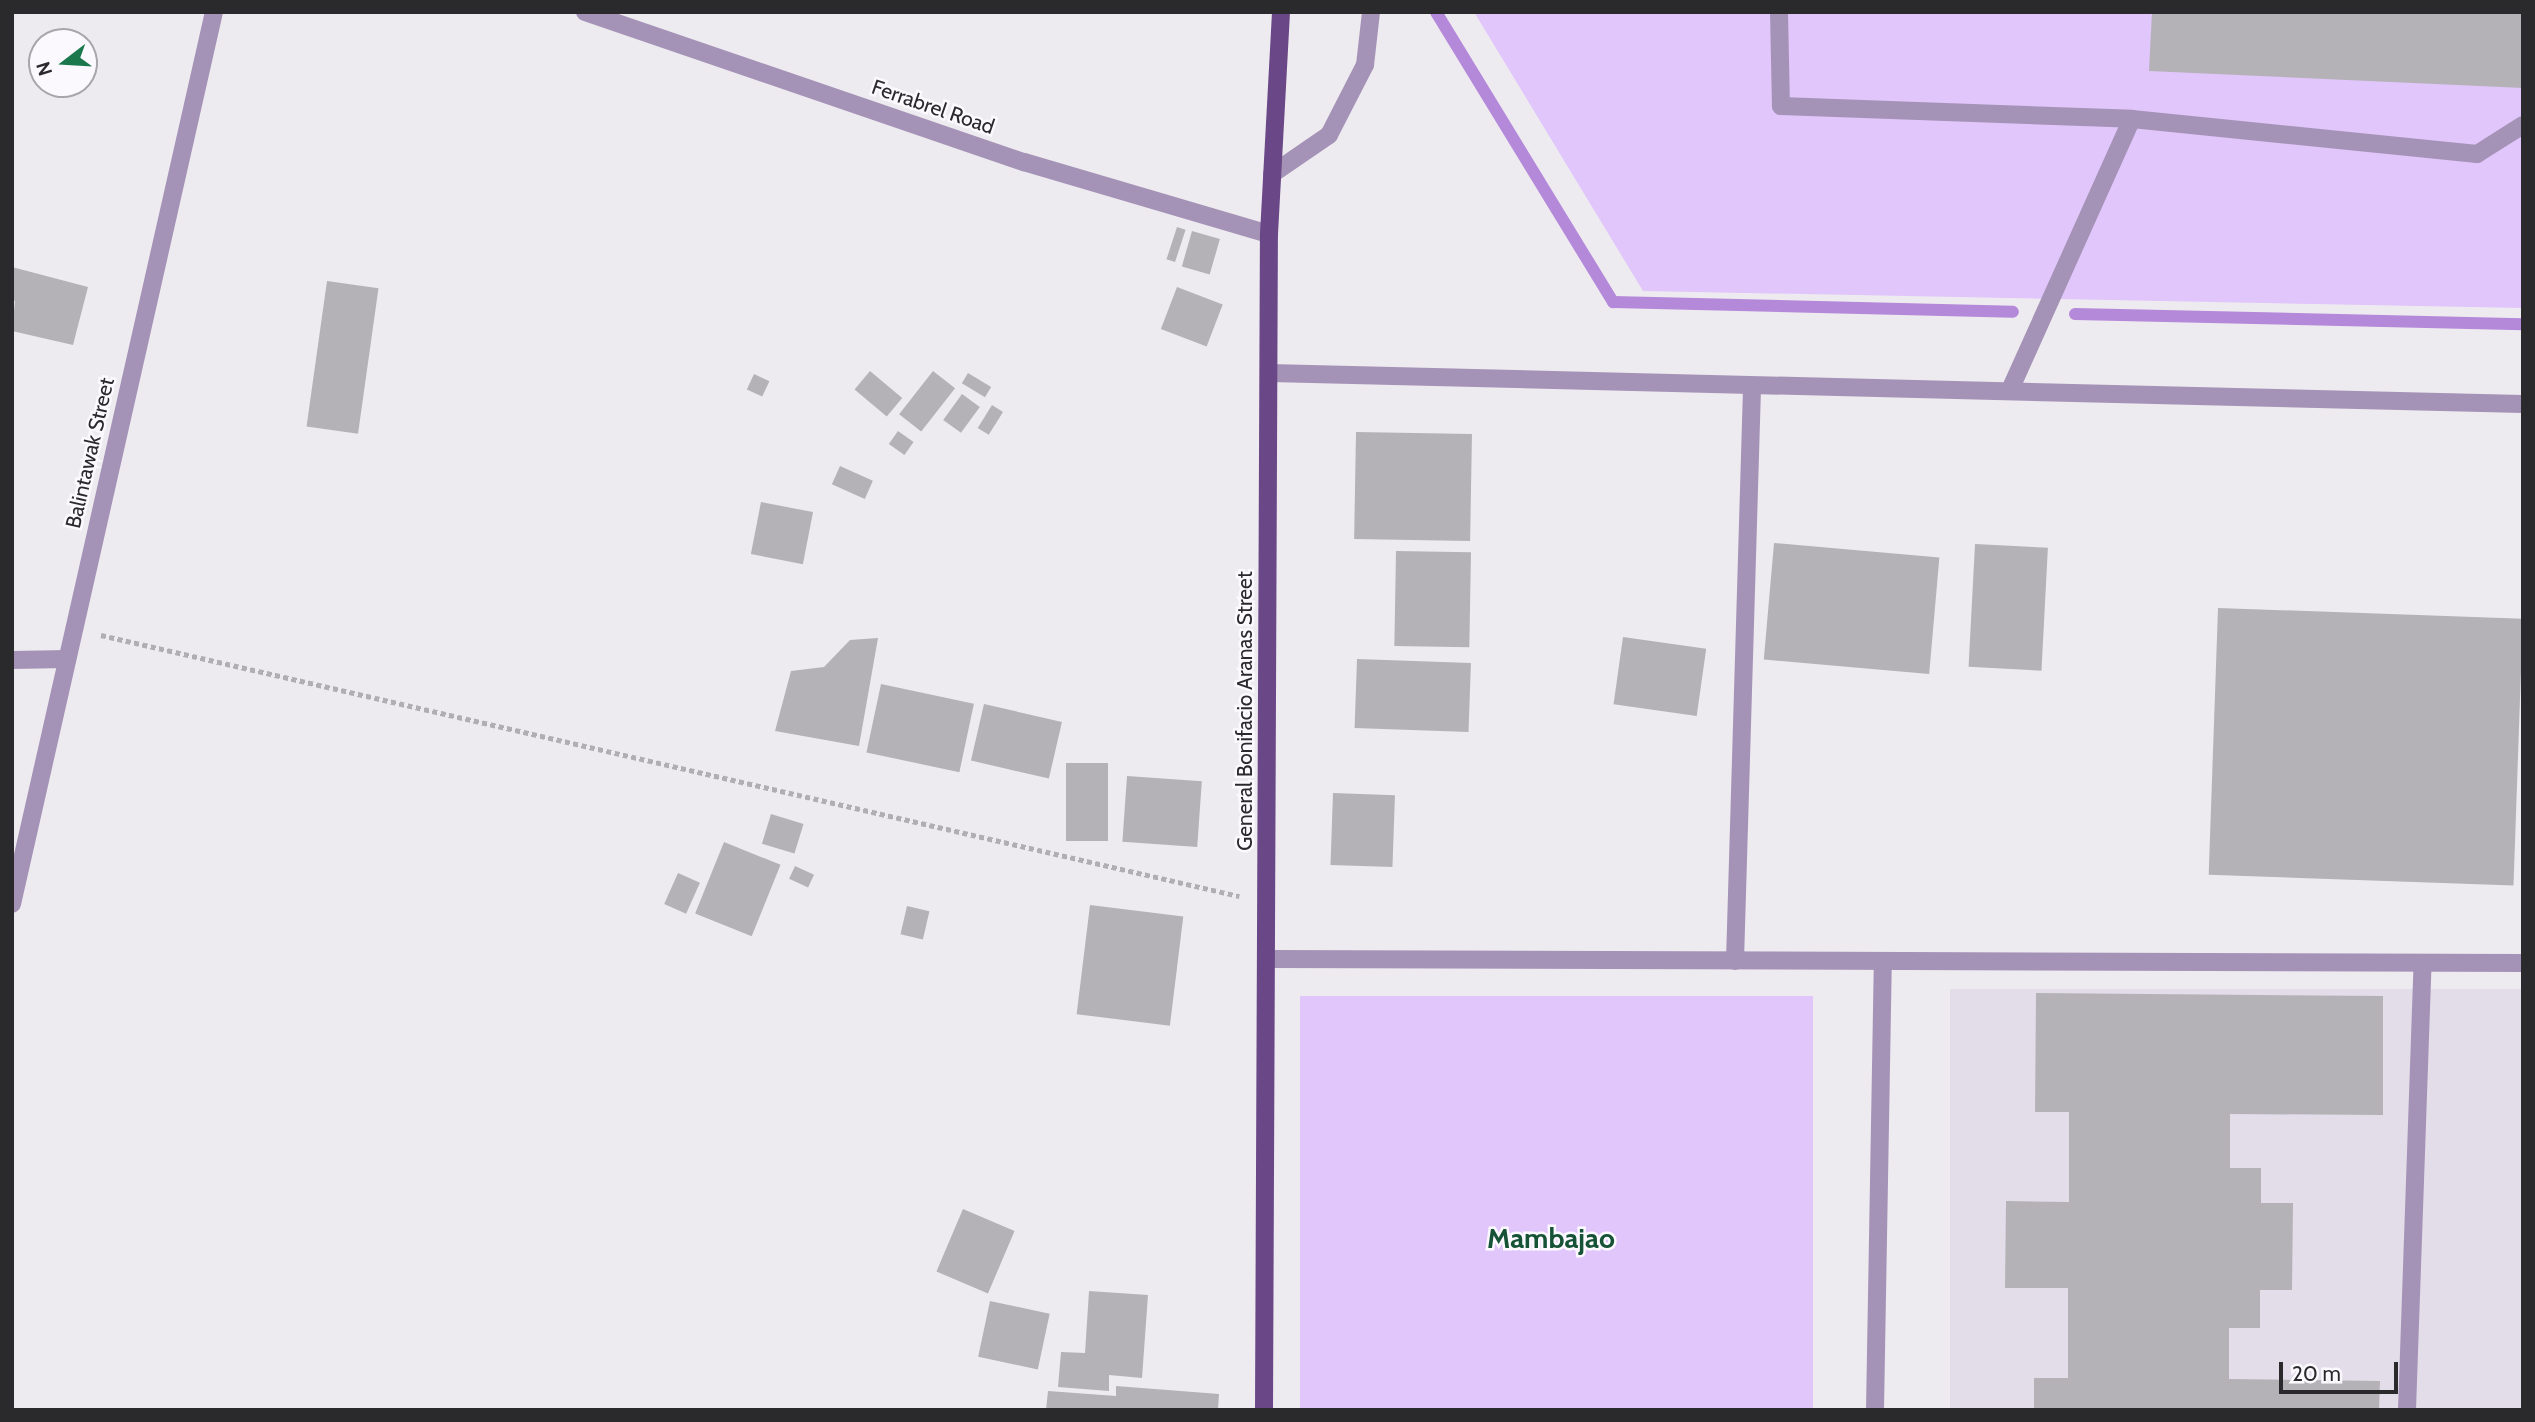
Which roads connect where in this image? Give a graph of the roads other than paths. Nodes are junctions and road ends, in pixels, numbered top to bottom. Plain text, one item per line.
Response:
1 (214, 12) edge
2 (585, 12) edge
3 (1281, 12) edge
4 (1371, 12) edge
5 (1779, 12) edge
6 (2132, 119) junction
7 (2523, 125) edge
8 (1272, 174) junction
9 (1269, 234) junction
10 (1269, 373) junction
11 (1752, 387) junction
12 (2010, 390) junction
13 (2523, 404) edge
14 (67, 659) junction
15 (12, 660) edge
16 (12, 904) edge
17 (1266, 959) junction
18 (1735, 961) junction
19 (1882, 961) junction
20 (2423, 963) junction
21 (2523, 963) edge
22 (1264, 1410) edge
23 (1875, 1410) edge
24 (2407, 1410) edge

1 - 14 street, Balintawak Street
2 - 9 street, Ferrabrel Road
3 - 8 main road, General Bonifacio Aranas Street
4 - 8 street
5 - 6 street
6 - 7 street
6 - 12 street
8 - 9 main road, General Bonifacio Aranas Street
9 - 10 main road, General Bonifacio Aranas Street
10 - 11 street
10 - 17 main road, General Bonifacio Aranas Street
11 - 12 street
11 - 18 street
12 - 13 street
14 - 15 street
14 - 16 street, Balintawak Street
17 - 18 street
17 - 22 main road, General Bonifacio Aranas Street
18 - 19 street
19 - 20 street
19 - 23 street
20 - 21 street
20 - 24 street

